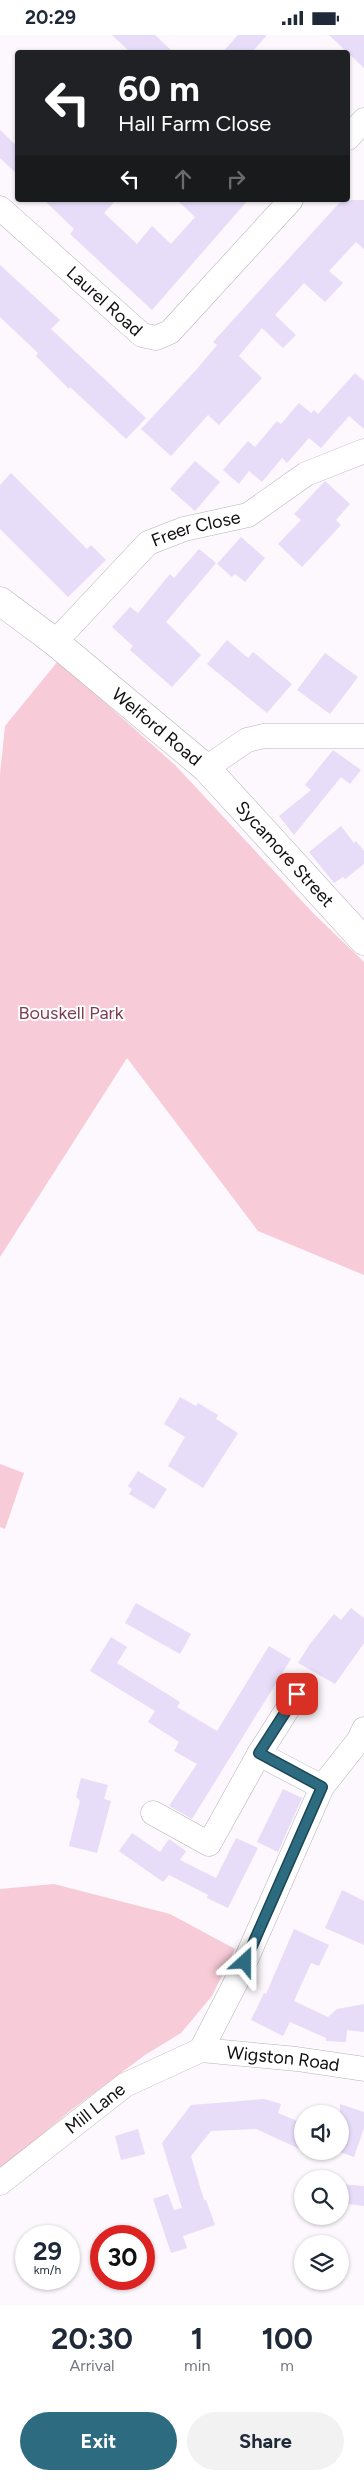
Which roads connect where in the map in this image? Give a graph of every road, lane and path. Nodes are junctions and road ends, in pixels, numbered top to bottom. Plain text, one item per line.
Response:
1 (364, 120) edge
2 (350, 136) edge
3 (289, 202) edge
4 (0, 208) edge
5 (364, 451) edge
6 (0, 601) edge
7 (55, 642) junction
8 (364, 736) edge
9 (206, 768) junction
10 (364, 941) edge
11 (297, 1694) dead end
12 (364, 1729) edge
13 (259, 1753) junction
14 (322, 1787) junction
15 (153, 1813) dead end
16 (201, 2050) junction
17 (364, 2069) edge
18 (0, 2183) edge

1 - 2 street
3 - 4 street, Laurel Road
5 - 7 street, Freer Close
6 - 7 street, Welford Road
7 - 9 street, Welford Road
8 - 9 street, Welford Road
9 - 10 street, Sycamore Street
11 - 13 street
12 - 14 street
13 - 14 street
13 - 15 street
14 - 16 street
16 - 17 street, Wigston Road
16 - 18 street, Mill Lane

